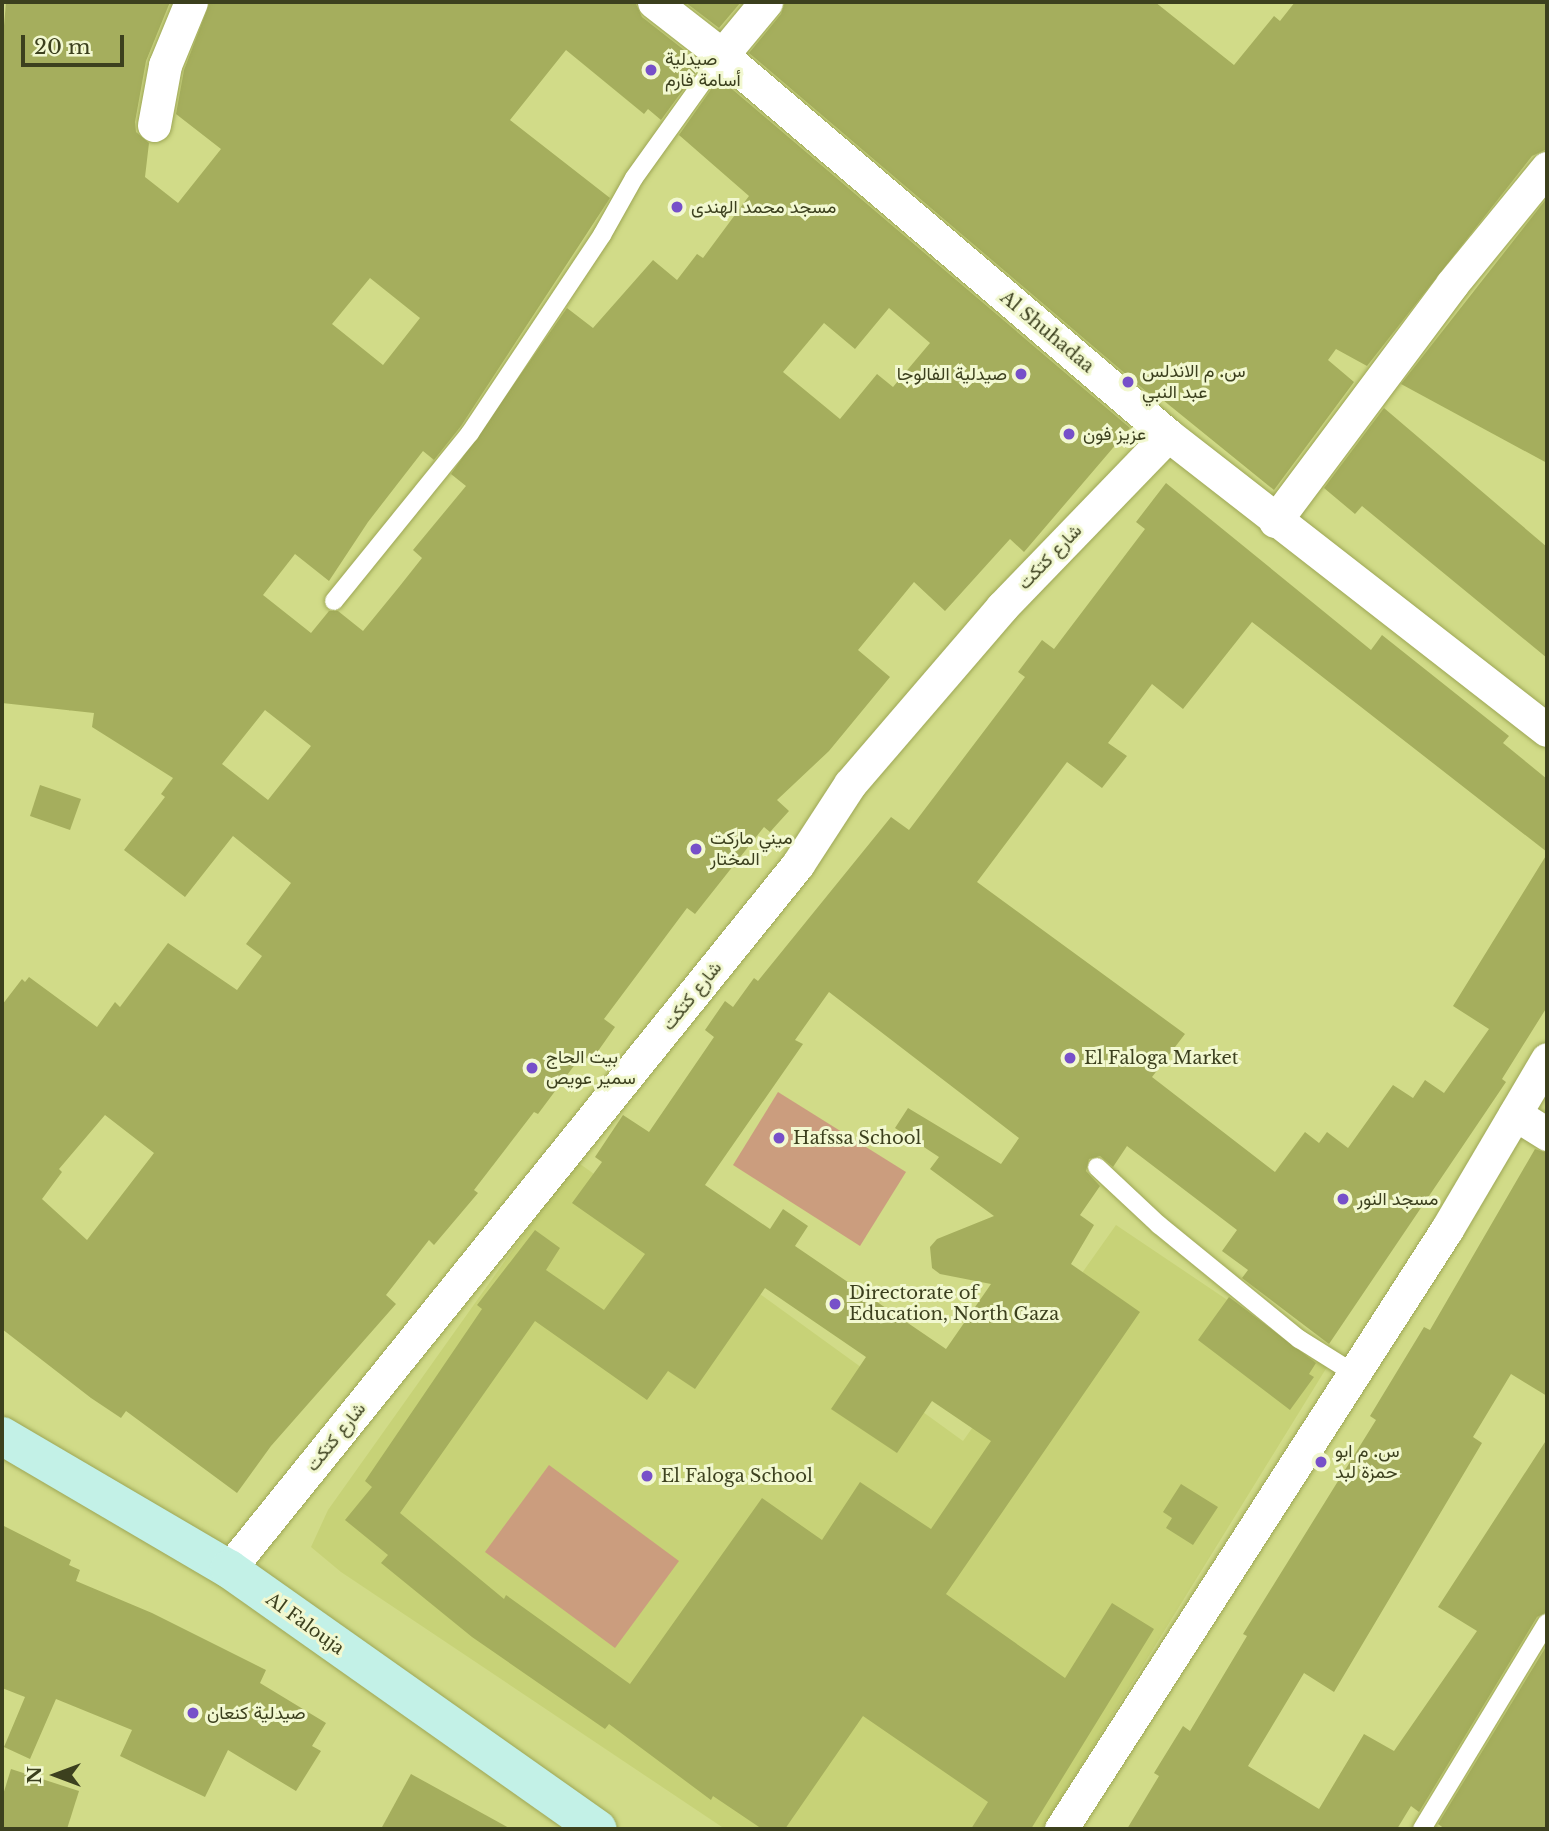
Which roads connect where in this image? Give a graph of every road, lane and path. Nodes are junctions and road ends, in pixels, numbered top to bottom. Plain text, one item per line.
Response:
1 (191, 2) edge
2 (654, 2) edge
3 (766, 2) edge
4 (722, 55) junction
5 (154, 125) dead end
6 (1547, 168) edge
7 (1168, 435) junction
8 (1275, 521) junction
9 (334, 601) dead end
10 (1547, 730) edge
11 (1547, 1059) edge
12 (1515, 1114) junction
13 (1547, 1134) edge
14 (1097, 1167) dead end
15 (1355, 1374) junction
16 (2, 1436) edge
17 (229, 1569) junction
18 (1547, 1623) edge
19 (597, 1829) edge
20 (1061, 1829) edge
21 (1423, 1829) edge

1 - 5 street
2 - 4 street, Al Shuhadaa
3 - 4 street
4 - 7 street, Al Shuhadaa
4 - 9 lane
6 - 8 street
7 - 8 street, Al Shuhadaa
7 - 17 street, شارع كتكت
8 - 10 street, Al Shuhadaa
11 - 12 street
12 - 13 street
12 - 15 street
14 - 15 lane
15 - 20 street
16 - 17 main road, Al Falouja
17 - 19 main road, Al Falouja
18 - 21 lane

